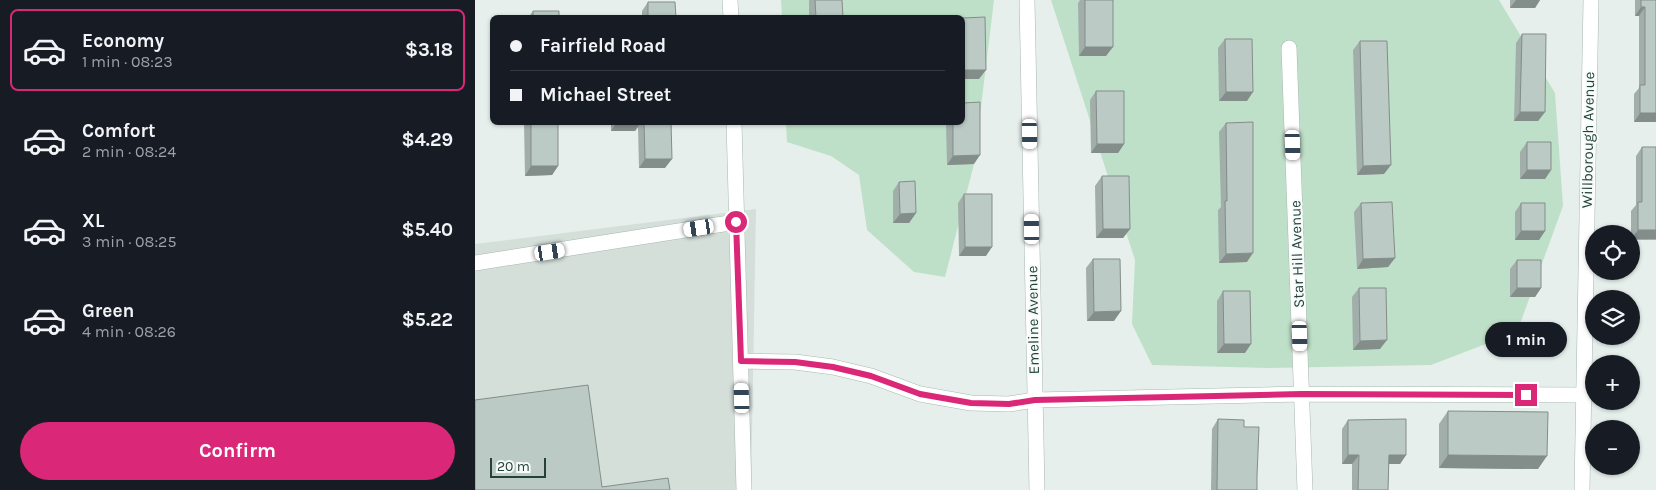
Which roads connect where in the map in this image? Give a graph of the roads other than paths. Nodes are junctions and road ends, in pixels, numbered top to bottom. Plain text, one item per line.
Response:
1 (730, 0) edge
2 (1027, 0) edge
3 (1591, 0) edge
4 (731, 15) edge
5 (1289, 48) dead end
6 (733, 125) edge
7 (736, 222) junction
8 (475, 263) edge
9 (741, 361) junction
10 (1302, 394) junction
11 (1582, 395) junction
12 (1035, 400) junction
13 (744, 490) edge
14 (1037, 490) edge
15 (1305, 490) edge
16 (1581, 490) edge

1 - 4 street
2 - 12 street, Emeline Avenue
3 - 11 street, Willborough Avenue
5 - 10 street, Star Hill Avenue
6 - 7 street
7 - 8 street
7 - 9 street
9 - 12 street
9 - 13 street
10 - 11 street
10 - 12 street
10 - 15 street, Star Hill Avenue
11 - 16 street, Willborough Avenue
12 - 14 street, Emeline Avenue

